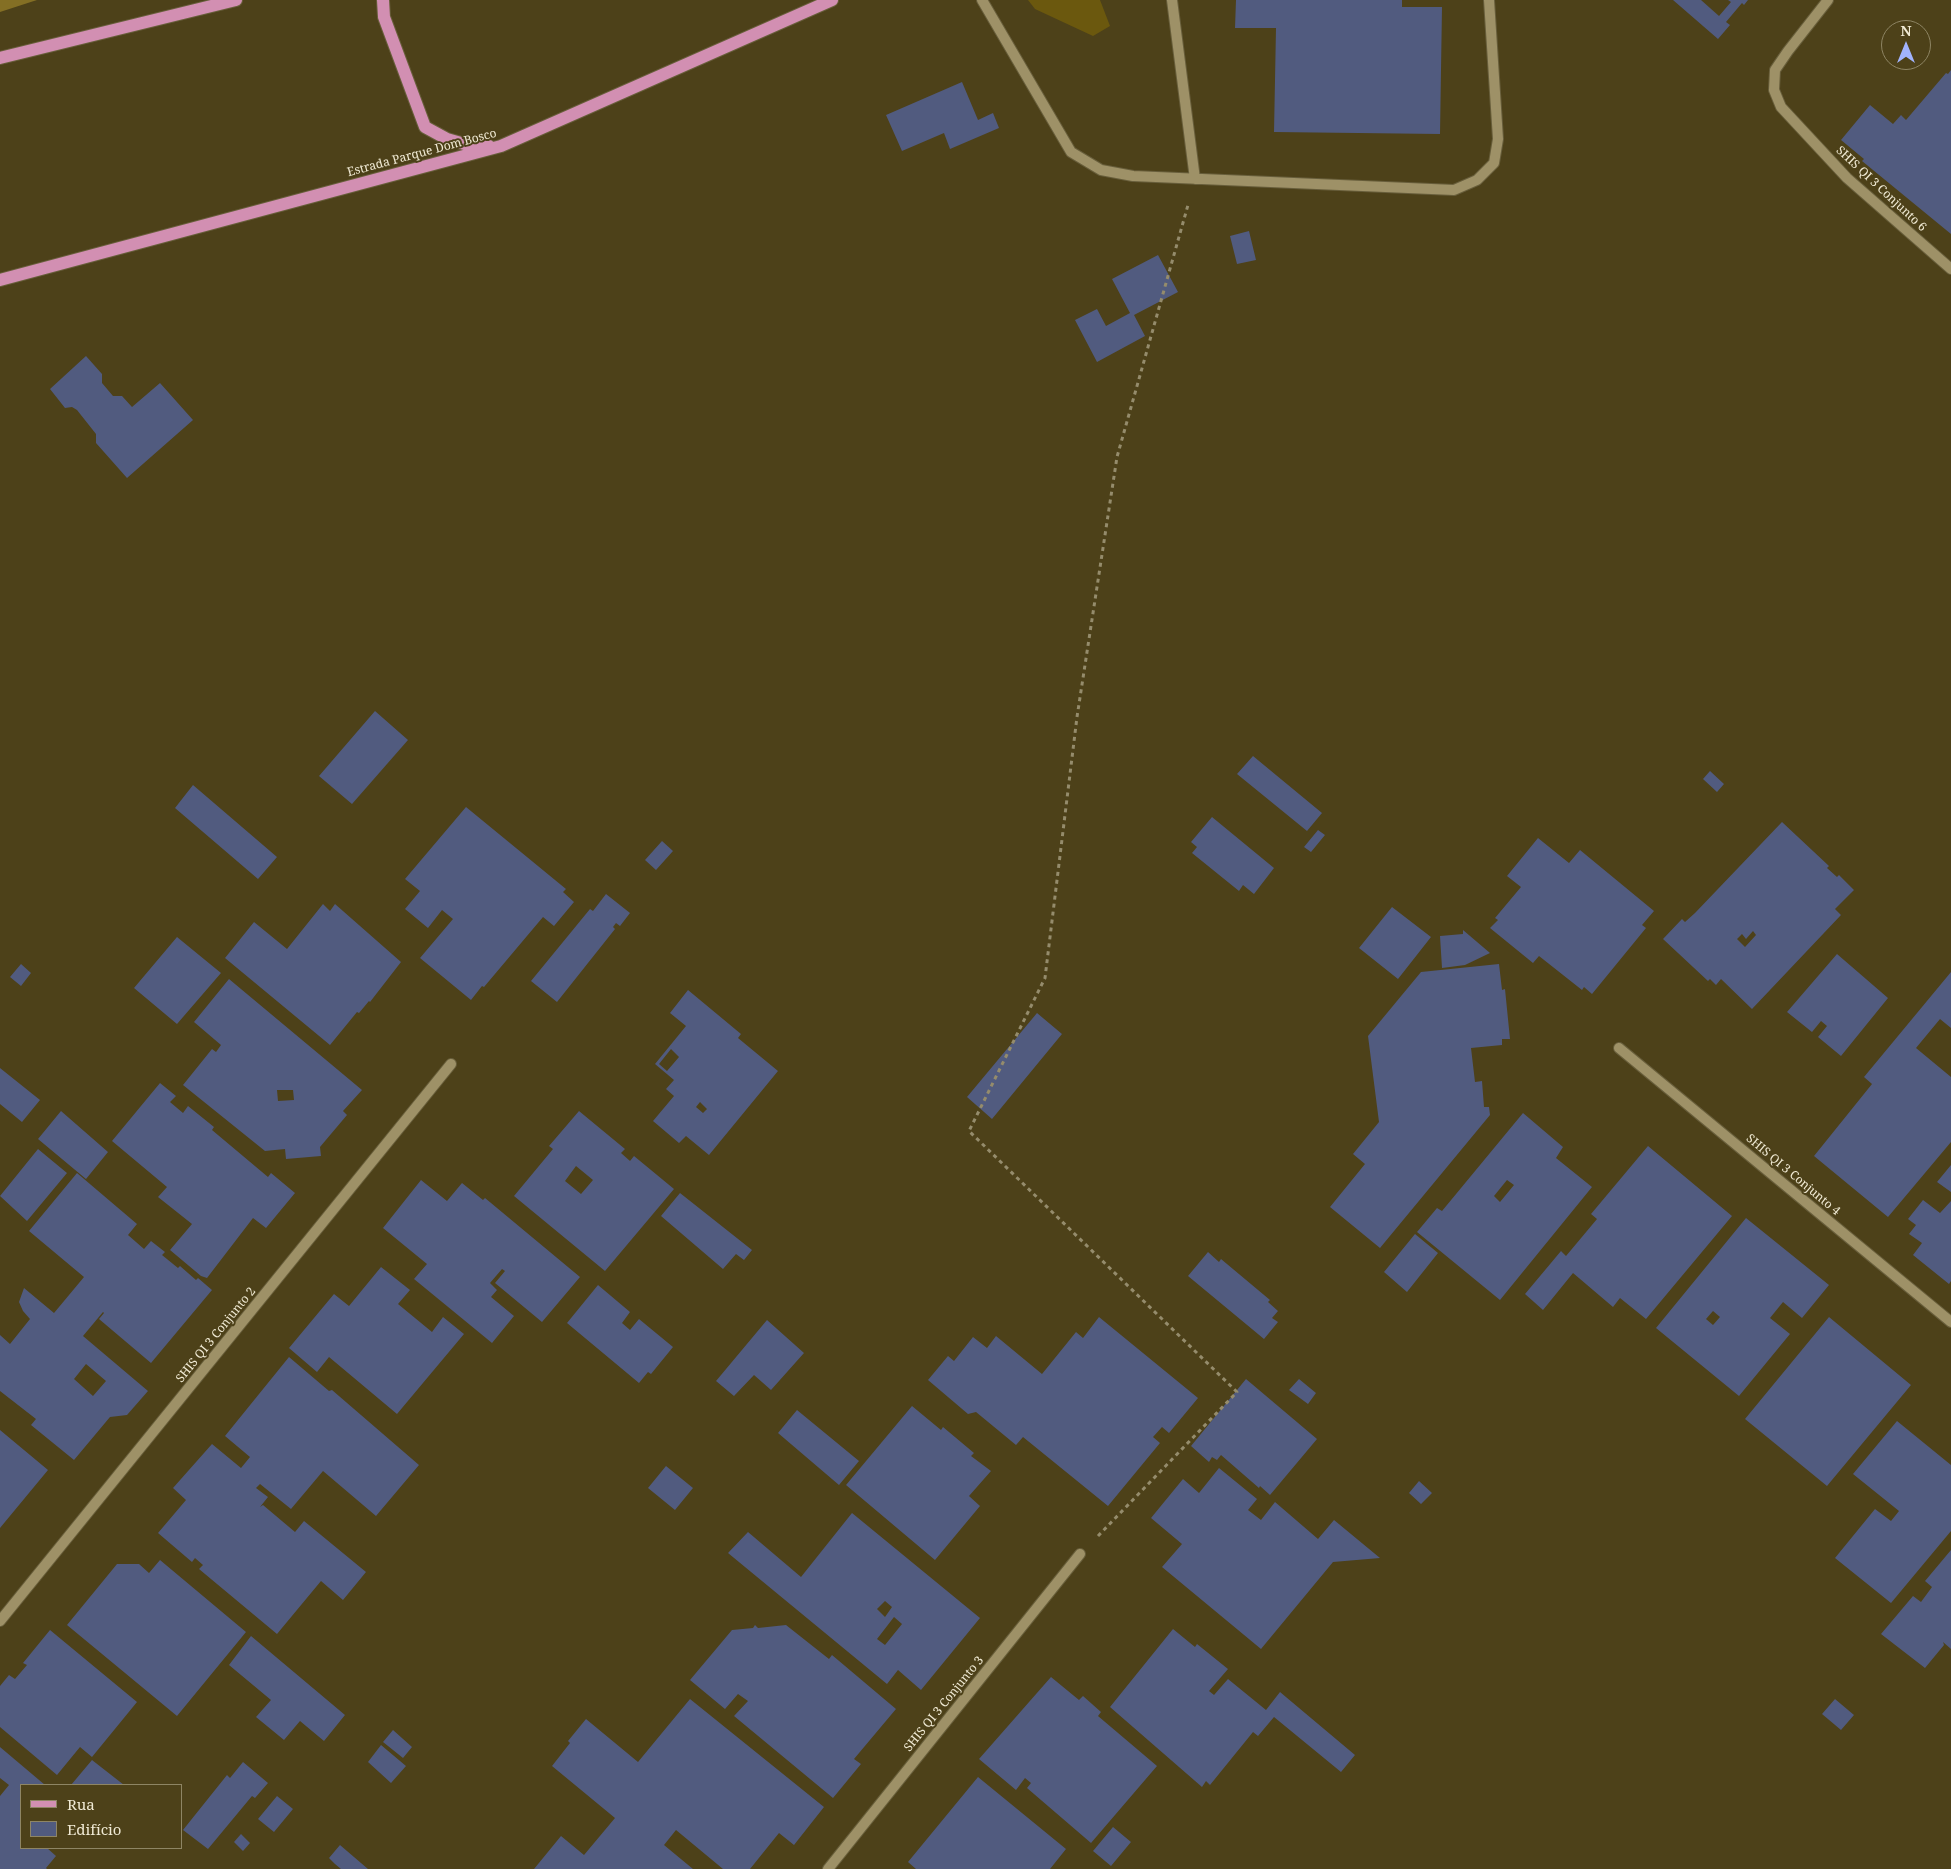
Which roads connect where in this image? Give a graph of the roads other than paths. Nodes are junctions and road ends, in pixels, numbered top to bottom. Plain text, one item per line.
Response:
1 (236, 0) edge
2 (383, 0) edge
3 (832, 0) edge
4 (982, 0) edge
5 (1172, 0) edge
6 (1489, 0) edge
7 (1828, 0) edge
8 (0, 58) edge
9 (501, 146) junction
10 (1195, 179) junction
11 (1951, 269) edge
12 (0, 280) edge
13 (1619, 1048) dead end
14 (451, 1064) dead end
15 (1951, 1322) edge
16 (1080, 1554) road end
17 (0, 1621) edge
18 (828, 1869) edge

1 - 8 main road
2 - 9 main road
3 - 9 main road, Estrada Parque Dom Bosco
4 - 10 street
5 - 10 street
6 - 10 street
7 - 11 street, SHIS QI 3 Conjunto 6
9 - 12 main road, Estrada Parque Dom Bosco
13 - 15 street, SHIS QI 3 Conjunto 4
14 - 17 street, SHIS QI 3 Conjunto 2
16 - 18 street, SHIS QI 3 Conjunto 3

